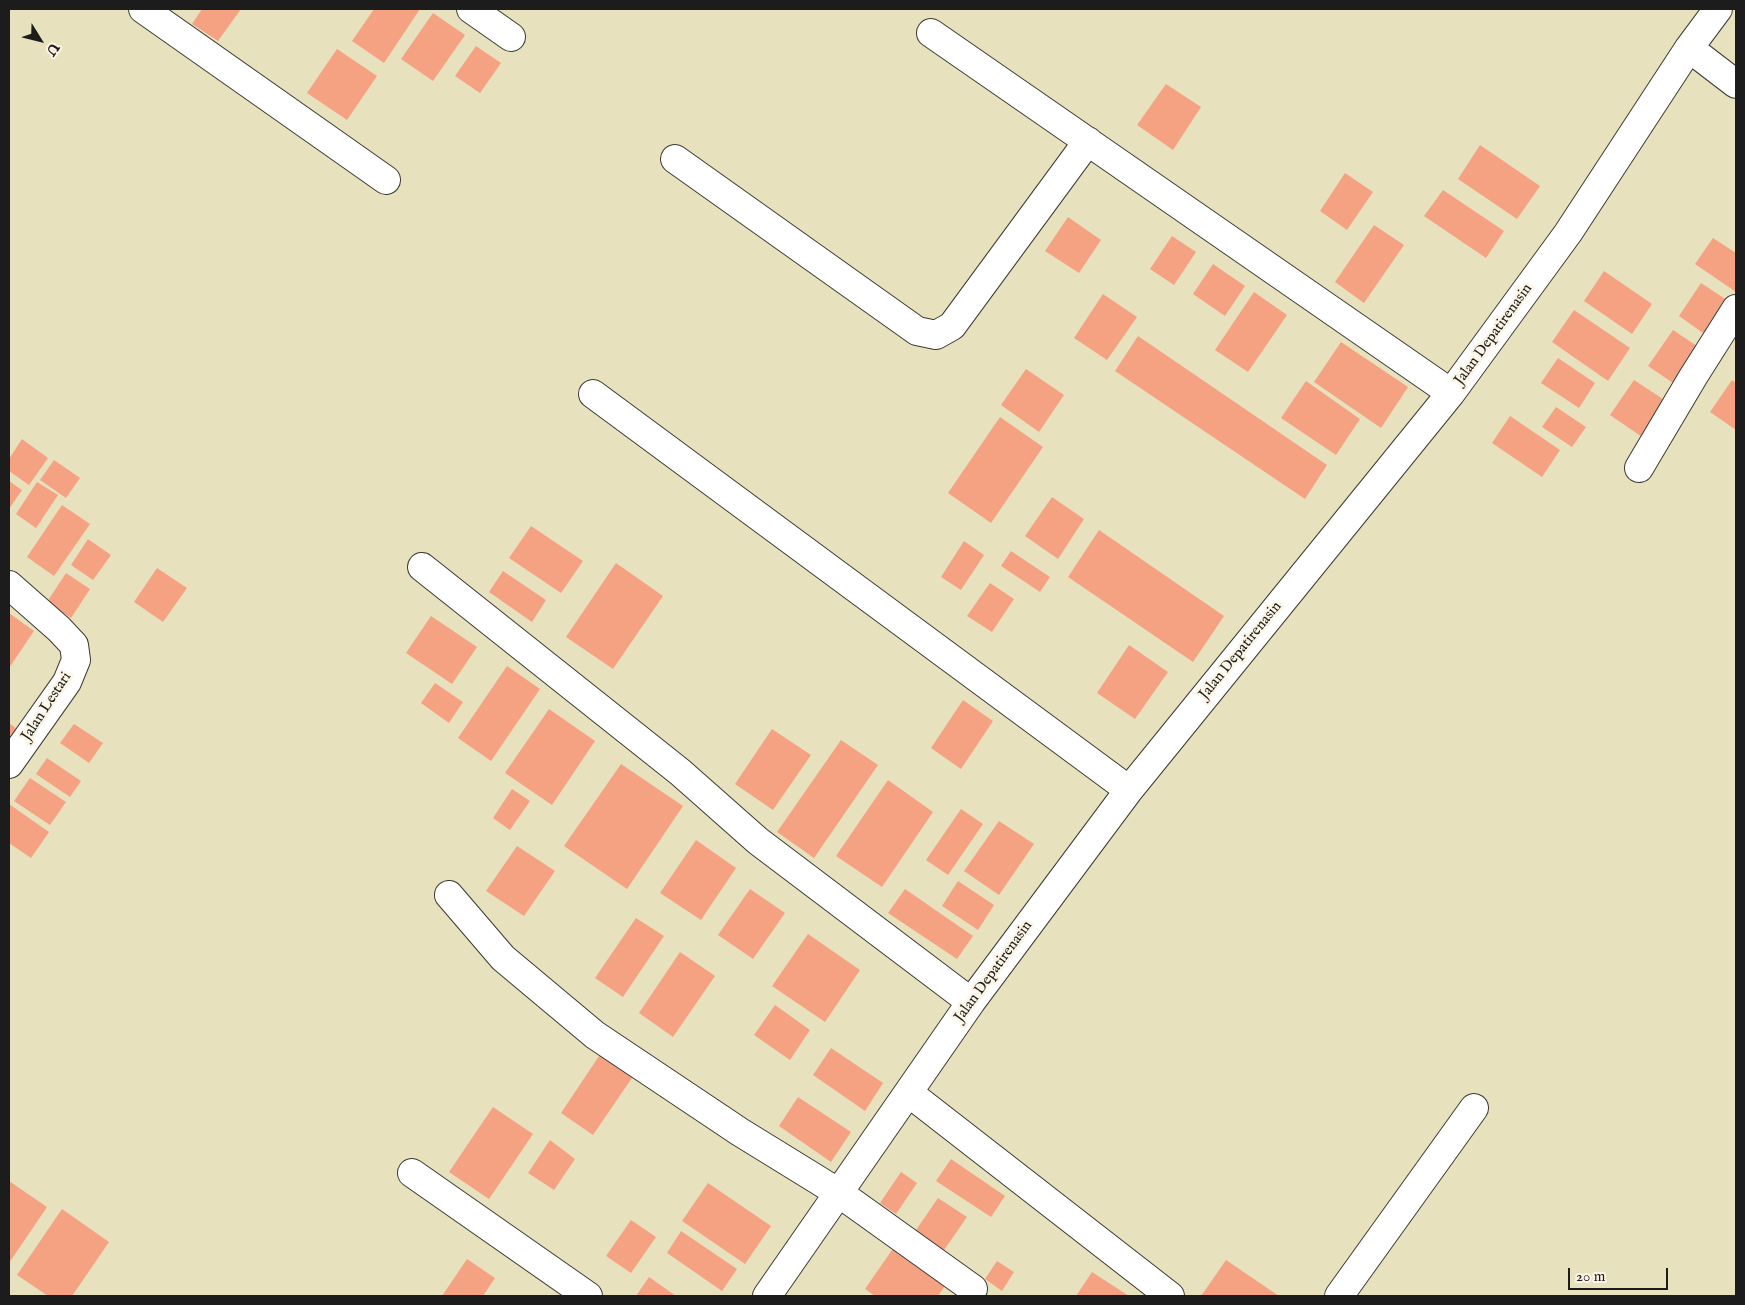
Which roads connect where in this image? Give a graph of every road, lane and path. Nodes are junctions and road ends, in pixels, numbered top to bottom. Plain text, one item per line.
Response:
1 (143, 9) edge
2 (471, 9) edge
3 (1718, 9) edge
4 (930, 33) dead end
5 (511, 37) dead end
6 (1689, 48) junction
7 (1736, 84) edge
8 (1088, 142) junction
9 (675, 159) dead end
10 (386, 180) dead end
11 (1736, 309) edge
12 (1450, 393) junction
13 (593, 394) dead end
14 (1639, 468) dead end
15 (422, 568) dead end
16 (9, 584) edge
17 (9, 764) edge
18 (1129, 790) junction
19 (449, 895) dead end
20 (971, 1002) junction
21 (909, 1093) junction
22 (1474, 1108) dead end
23 (412, 1172) dead end
24 (838, 1193) junction
25 (973, 1288) dead end
26 (588, 1296) edge
27 (767, 1296) edge
28 (1170, 1296) edge
29 (1339, 1296) edge

1 - 10 street
2 - 5 street
3 - 6 street, Jalan Depatirenasin
4 - 8 street
6 - 7 street
6 - 12 street, Jalan Depatirenasin
8 - 9 street
8 - 12 street
11 - 14 street
12 - 18 street, Jalan Depatirenasin
13 - 18 street
15 - 20 street
16 - 17 street, Jalan Lestari
18 - 20 street, Jalan Depatirenasin
19 - 24 street
20 - 21 street, Jalan Depatirenasin
21 - 24 street, Jalan Depatirenasin
21 - 28 street
22 - 29 street
23 - 26 street
24 - 25 street
24 - 27 street, Jalan Depatirenasin

